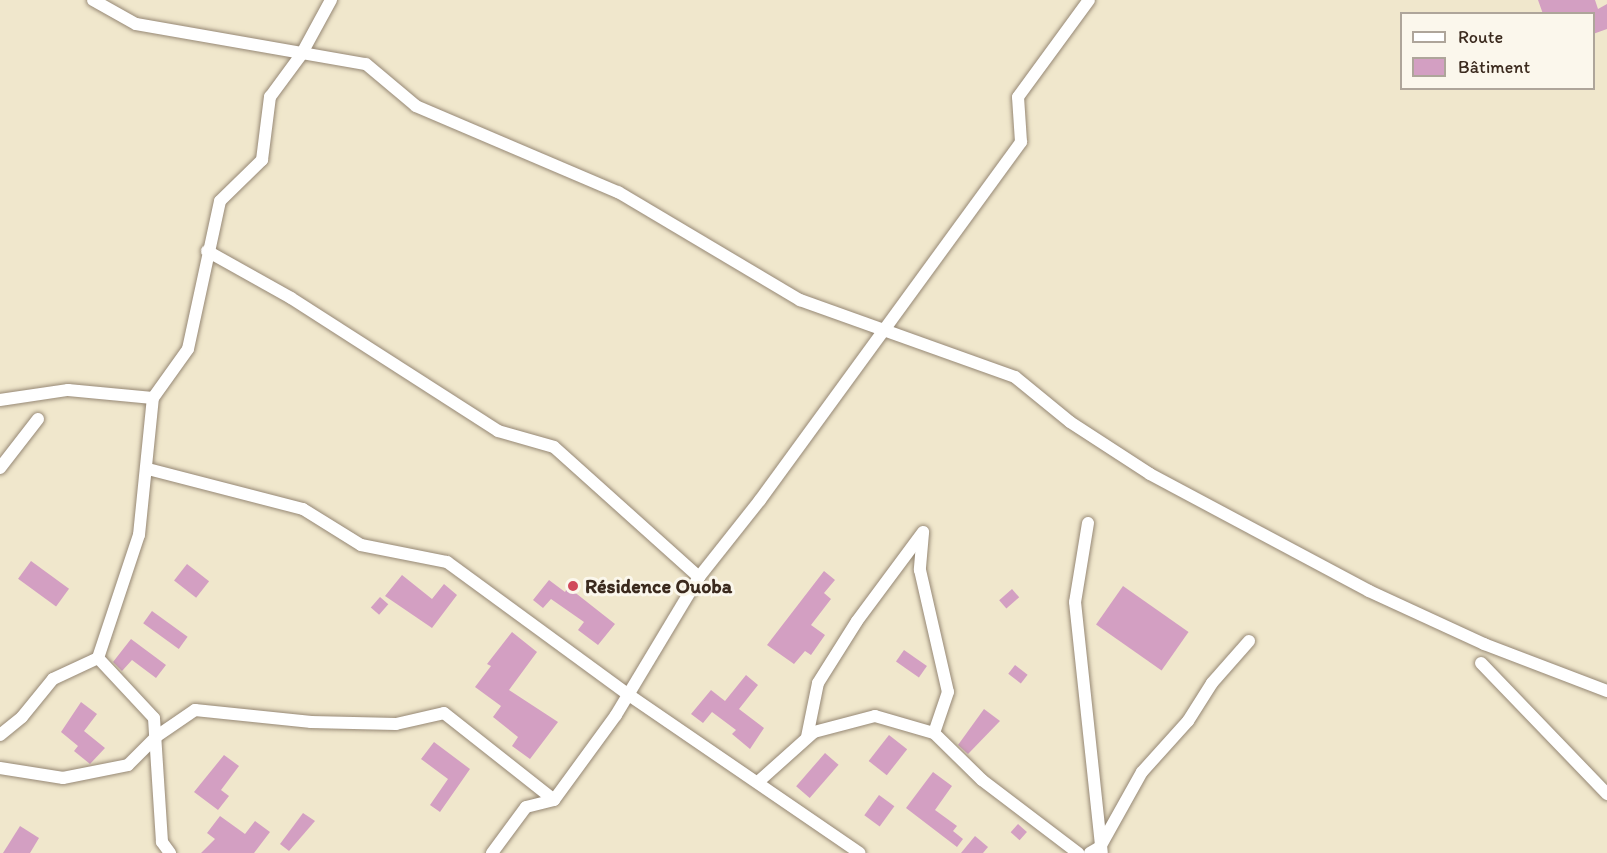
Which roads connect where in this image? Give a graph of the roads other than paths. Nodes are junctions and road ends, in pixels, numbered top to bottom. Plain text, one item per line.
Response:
1 (93, 0) edge
2 (331, 0) edge
3 (1089, 0) edge
4 (301, 54) junction
5 (207, 251) junction
6 (882, 330) junction
7 (153, 398) junction
8 (0, 400) edge
9 (38, 419) dead end
10 (0, 468) edge
11 (148, 469) junction
12 (1088, 524) dead end
13 (699, 577) junction
14 (1249, 641) dead end
15 (98, 658) junction
16 (1480, 663) dead end
17 (1607, 691) edge
18 (626, 693) junction
19 (934, 733) junction
20 (0, 735) edge
21 (157, 736) junction
22 (807, 737) junction
23 (0, 768) edge
24 (758, 782) junction
25 (1607, 794) edge
26 (555, 800) junction
27 (1097, 851) edge
28 (170, 853) edge
29 (492, 853) edge
30 (860, 853) edge
31 (1078, 853) edge

1 - 4 street
2 - 4 street
3 - 6 street
4 - 5 street
4 - 6 street
5 - 7 street
5 - 13 street
6 - 13 street
6 - 17 street
7 - 8 street
7 - 11 street
9 - 10 street
11 - 15 street
11 - 18 street
12 - 27 street
13 - 18 street
14 - 27 street
15 - 20 street
15 - 21 street
16 - 25 street
18 - 24 street
18 - 26 street
19 - 22 street
19 - 22 street
19 - 31 street
21 - 23 street
21 - 26 street
21 - 28 street
22 - 24 street
24 - 30 street
26 - 29 street

